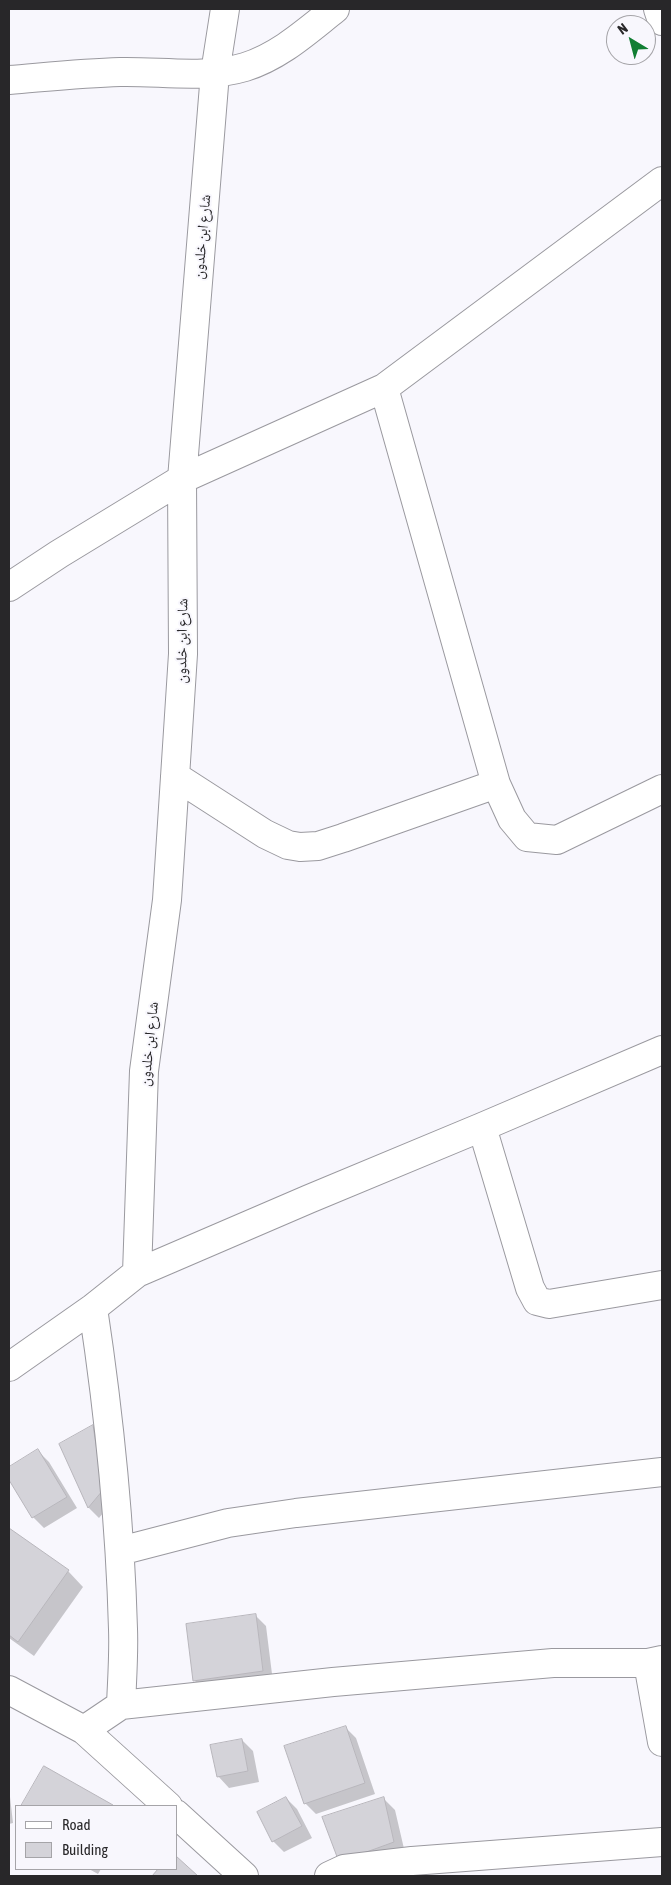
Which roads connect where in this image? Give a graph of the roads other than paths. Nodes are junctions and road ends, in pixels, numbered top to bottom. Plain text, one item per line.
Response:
1 (225, 9) edge
2 (335, 9) edge
3 (658, 9) edge
4 (662, 21) edge
5 (215, 73) junction
6 (9, 80) edge
7 (662, 181) edge
8 (384, 388) junction
9 (182, 480) junction
10 (9, 587) edge
11 (175, 776) junction
12 (496, 784) junction
13 (662, 789) edge
14 (662, 1050) edge
15 (482, 1127) junction
16 (138, 1273) junction
17 (662, 1285) edge
18 (93, 1308) junction
19 (9, 1367) edge
20 (662, 1472) edge
21 (120, 1551) junction
22 (655, 1661) edge
23 (9, 1690) edge
24 (121, 1705) junction
25 (84, 1730) junction
26 (662, 1742) edge
27 (167, 1805) edge
28 (178, 1816) edge
29 (662, 1842) edge
30 (244, 1876) edge
31 (329, 1876) edge

1 - 5 street, شارع ابن خلدون
2 - 5 street
3 - 4 street
5 - 6 street
5 - 9 street, شارع ابن خلدون
7 - 8 street
8 - 9 street
8 - 12 street
9 - 10 street
9 - 11 street, شارع ابن خلدون
11 - 12 street
11 - 16 street, شارع ابن خلدون
12 - 13 street
14 - 15 street
15 - 16 street
15 - 17 street
16 - 18 street
18 - 19 street
18 - 21 street
20 - 21 street
21 - 24 street
22 - 24 street
22 - 26 street
23 - 25 street
24 - 25 street
25 - 27 street
28 - 30 street
29 - 31 street

